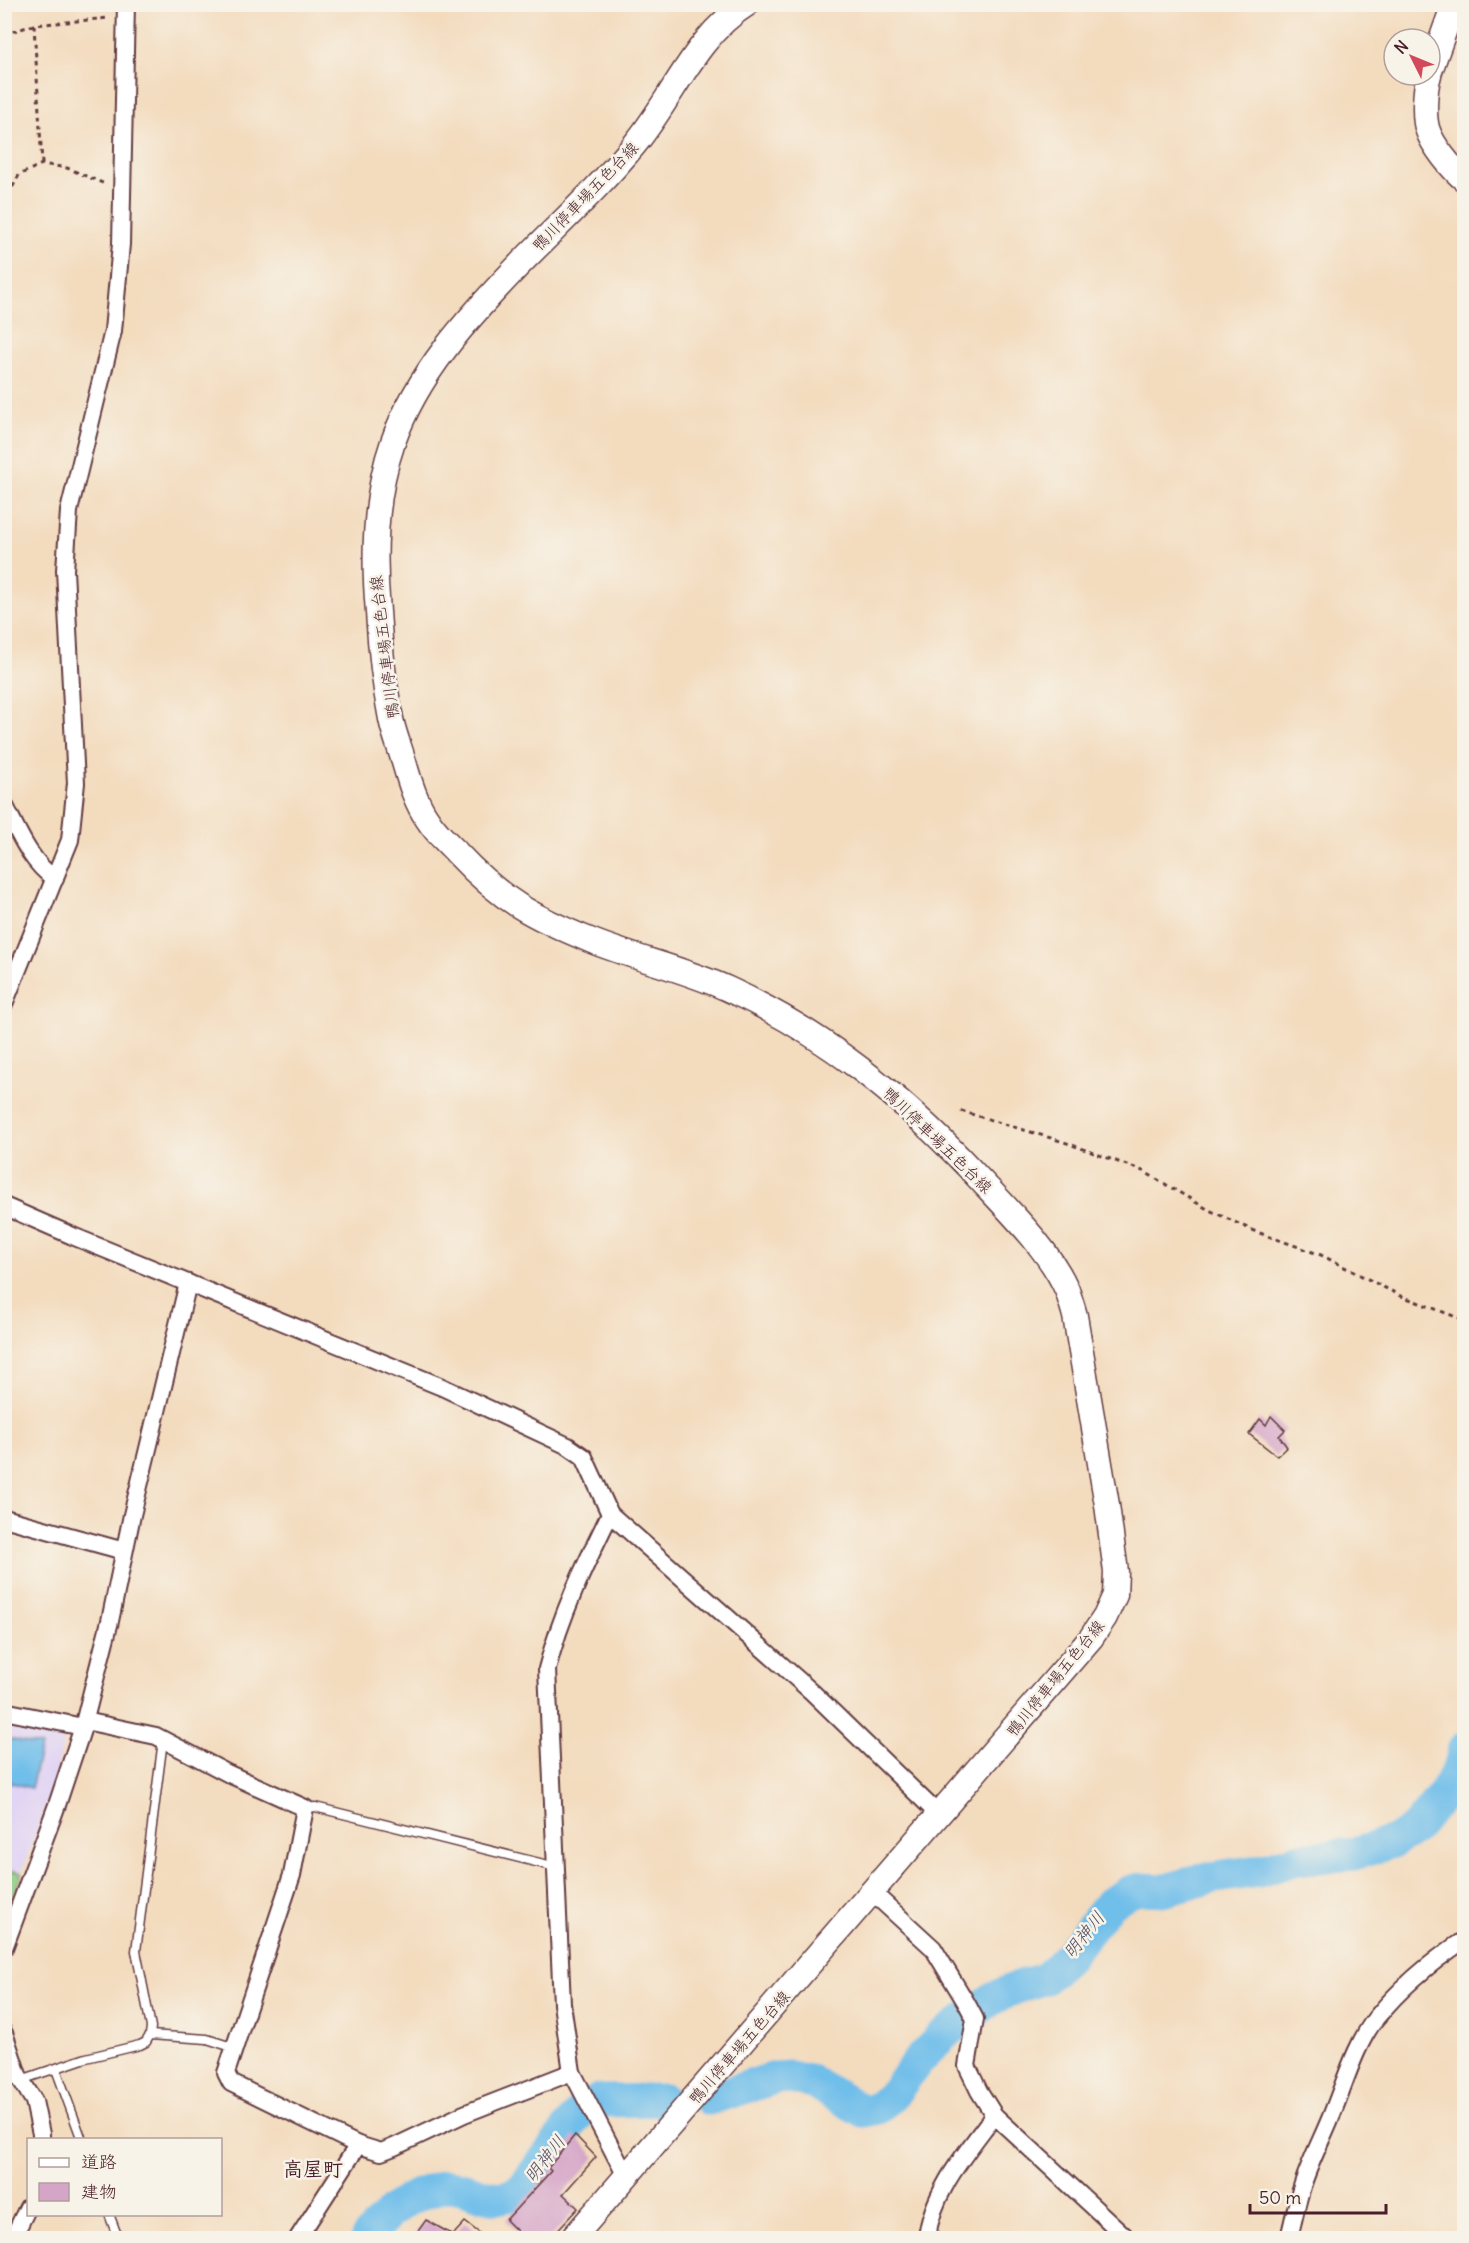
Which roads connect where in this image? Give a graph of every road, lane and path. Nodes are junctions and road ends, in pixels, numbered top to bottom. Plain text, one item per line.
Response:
1 (747, 4) edge
2 (1454, 4) edge
3 (126, 10) edge
4 (34, 25) junction
5 (4, 34) edge
6 (1442, 37) edge
7 (1426, 87) edge
8 (42, 164) junction
9 (1464, 179) edge
10 (121, 190) junction
11 (4, 202) edge
12 (4, 804) edge
13 (55, 879) junction
14 (4, 1004) edge
15 (961, 1111) dead end
16 (4, 1206) edge
17 (188, 1283) junction
18 (1464, 1320) edge
19 (610, 1514) junction
20 (4, 1518) edge
21 (124, 1551) junction
22 (4, 1711) edge
23 (84, 1724) junction
24 (163, 1740) junction
25 (304, 1808) junction
26 (939, 1815) junction
27 (556, 1867) junction
28 (872, 1892) junction
29 (1464, 1940) edge
30 (4, 1948) edge
31 (4, 2033) edge
32 (150, 2035) junction
33 (235, 2048) junction
34 (56, 2069) junction
35 (573, 2072) junction
36 (15, 2078) edge
37 (994, 2115) junction
38 (40, 2138) edge
39 (82, 2138) edge
40 (358, 2145) junction
41 (627, 2178) junction
42 (27, 2209) edge
43 (110, 2216) edge
44 (580, 2234) edge
45 (13, 2238) edge
46 (118, 2238) edge
47 (298, 2238) edge
48 (927, 2238) edge
49 (1127, 2238) edge
50 (1289, 2238) edge

1 - 26 main road, 鴨川停車場五色台線
2 - 6 main road
3 - 4 path
3 - 10 street
4 - 5 path
4 - 8 path
7 - 9 main road
8 - 10 path
8 - 11 path
10 - 13 street
12 - 13 street
13 - 14 street
15 - 18 path
16 - 17 street
17 - 19 street
17 - 21 street
19 - 26 street
19 - 27 street
20 - 21 street
21 - 23 street
22 - 23 street
23 - 24 street
23 - 30 street
24 - 25 street
24 - 32 lane
25 - 27 lane
25 - 33 street
26 - 28 main road, 鴨川停車場五色台線
27 - 35 street
28 - 37 street
28 - 41 main road, 鴨川停車場五色台線
29 - 50 street
31 - 36 street
32 - 33 lane
32 - 34 lane
33 - 40 street
34 - 36 lane
34 - 39 lane
35 - 40 street
35 - 41 street
36 - 38 street
37 - 48 street
37 - 49 street
40 - 47 street
41 - 44 main road, 鴨川停車場五色台線
42 - 45 street
43 - 46 lane

